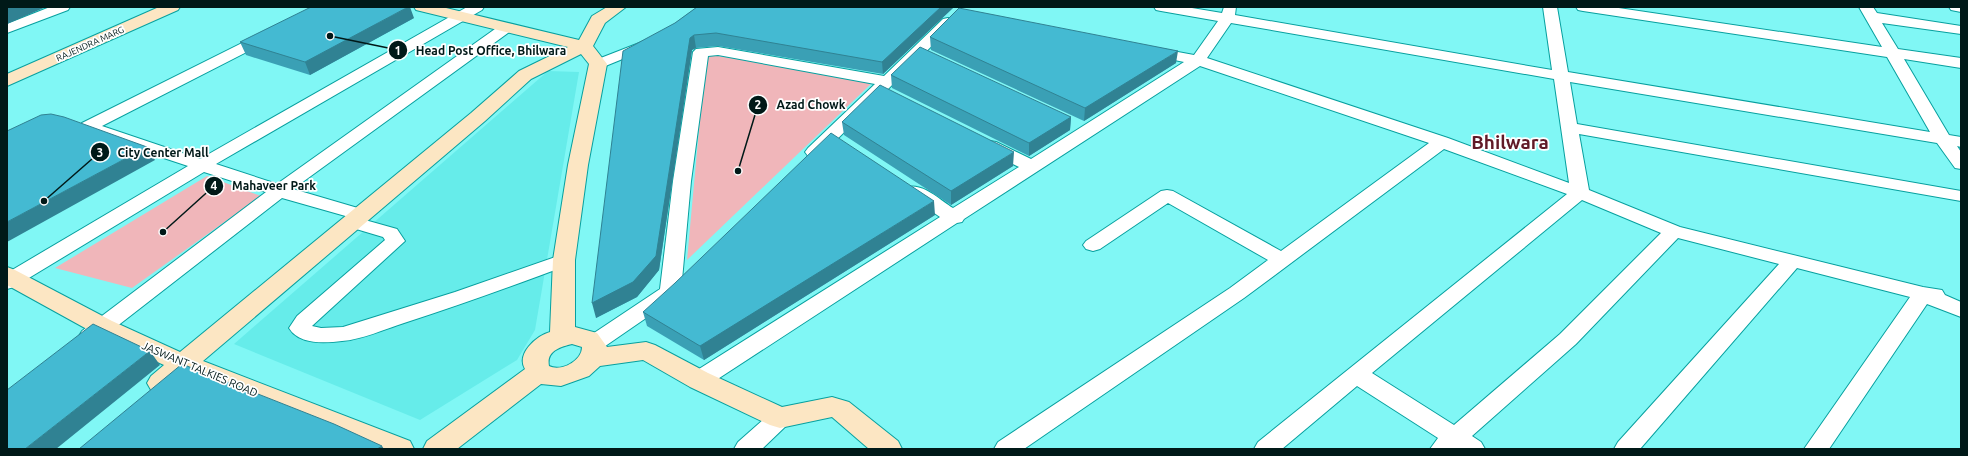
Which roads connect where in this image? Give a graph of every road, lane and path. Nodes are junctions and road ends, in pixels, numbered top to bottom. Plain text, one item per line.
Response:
1 (63, 7) edge
2 (172, 7) edge
3 (422, 7) edge
4 (477, 7) edge
5 (618, 7) edge
6 (1161, 7) edge
7 (1550, 7) edge
8 (1583, 7) edge
9 (1956, 7) edge
10 (1961, 8) edge
11 (1869, 12) edge
12 (960, 13) edge
13 (1229, 13) edge
14 (462, 16) junction
15 (507, 27) junction
16 (7, 29) edge
17 (1961, 30) edge
18 (277, 32) edge
19 (660, 38) edge
20 (584, 46) junction
21 (1136, 48) edge
22 (1892, 52) junction
23 (1198, 60) junction
24 (1961, 63) edge
25 (598, 64) junction
26 (1562, 76) junction
27 (7, 81) edge
28 (886, 89) junction
29 (70, 123) edge
30 (88, 127) junction
31 (1568, 127) junction
32 (1942, 138) junction
33 (977, 139) edge
34 (1442, 142) junction
35 (1961, 142) edge
36 (802, 163) edge
37 (1961, 164) edge
38 (202, 165) junction
39 (1033, 167) junction
40 (902, 183) edge
41 (279, 192) junction
42 (1580, 193) junction
43 (1961, 196) edge
44 (357, 218) junction
45 (955, 218) junction
46 (1674, 231) junction
47 (1093, 245) dead end
48 (564, 260) junction
49 (1282, 260) junction
50 (1794, 261) junction
51 (687, 275) edge
52 (9, 278) edge
53 (670, 292) junction
54 (1923, 294) junction
55 (1961, 297) edge
56 (1961, 310) edge
57 (103, 327) junction
58 (562, 336) junction
59 (79, 345) edge
60 (593, 351) junction
61 (184, 364) junction
62 (539, 372) junction
63 (1356, 374) junction
64 (698, 380) junction
65 (147, 394) edge
66 (780, 418) junction
67 (1448, 443) edge
68 (748, 448) edge
69 (400, 449) edge
70 (437, 449) edge
71 (888, 449) edge
72 (1006, 449) edge
73 (1266, 449) edge
74 (1474, 449) edge
75 (1626, 449) edge
76 (1816, 449) edge

1 - 16 street
2 - 27 street, RAJENDRA MARG
3 - 14 street
4 - 14 street
5 - 20 street
6 - 13 street
7 - 26 street
8 - 22 street
9 - 10 street
11 - 17 street
11 - 22 street
12 - 28 street
13 - 23 street
13 - 26 street
14 - 15 street
14 - 38 street
15 - 20 street
15 - 41 street
18 - 30 street
19 - 25 street
20 - 25 street
20 - 44 street
21 - 23 street
22 - 24 street
22 - 32 street
23 - 34 street
23 - 39 street
25 - 48 street
26 - 31 street
26 - 32 street
28 - 36 street
28 - 53 street
29 - 30 street
30 - 38 street
31 - 42 street
31 - 43 street
32 - 35 street
32 - 37 street
33 - 39 street
34 - 42 street
34 - 49 street
38 - 41 street
38 - 52 street
39 - 45 street
40 - 45 street
41 - 44 street
41 - 57 street
42 - 46 street
42 - 63 street
44 - 48 street
44 - 61 street
45 - 64 street
46 - 50 street
46 - 67 street
47 - 49 street
48 - 58 street
49 - 72 street
50 - 54 street
50 - 75 street
51 - 53 street
52 - 57 street, JASWANT TALKIES ROAD
53 - 60 street
54 - 55 street
54 - 56 street
54 - 76 street
57 - 59 street
57 - 61 street, JASWANT TALKIES ROAD
58 - 60 street
58 - 62 street
60 - 62 street
60 - 64 street
61 - 65 street
61 - 69 street, JASWANT TALKIES ROAD
62 - 70 street
63 - 67 street
63 - 73 street
64 - 66 street
66 - 68 street
66 - 71 street
67 - 74 street

